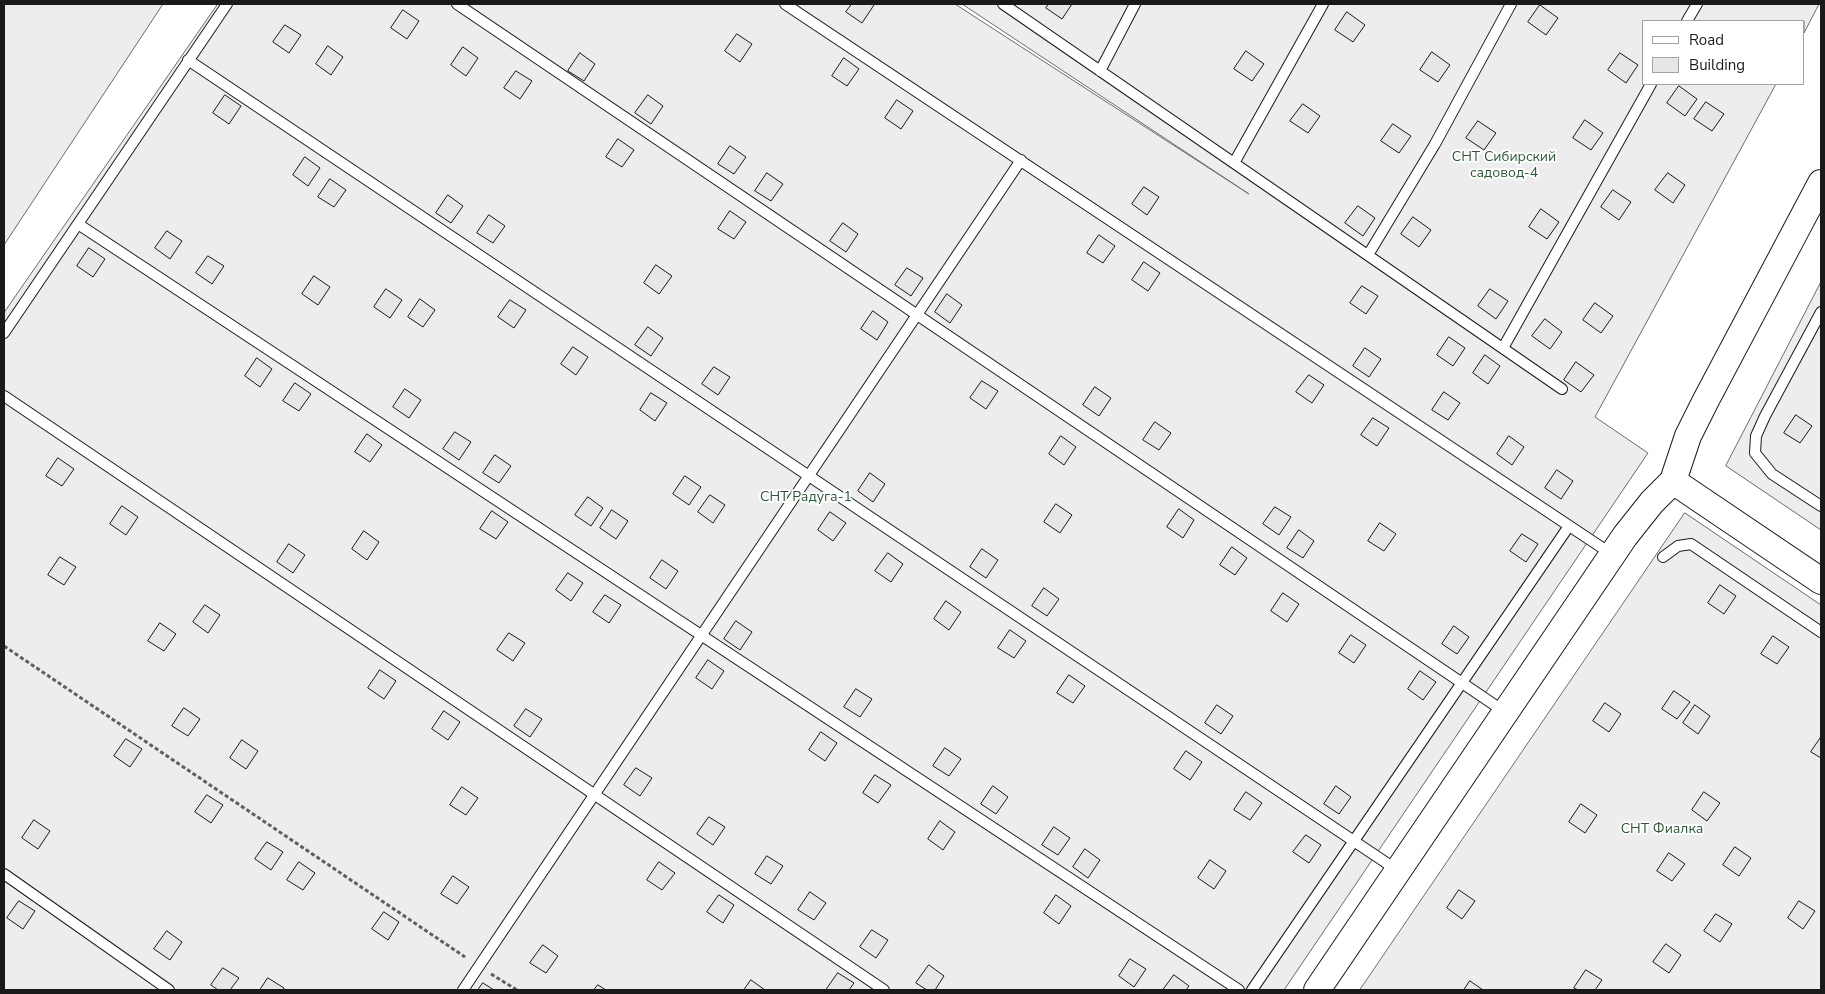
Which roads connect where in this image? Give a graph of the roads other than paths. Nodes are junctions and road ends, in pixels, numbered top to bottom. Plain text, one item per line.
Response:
1 (227, 4) edge
2 (457, 4) edge
3 (785, 4) edge
4 (1003, 4) edge
5 (1136, 4) edge
6 (1323, 4) edge
7 (1510, 4) edge
8 (1697, 4) edge
9 (1688, 20) edge
10 (188, 60) junction
11 (1100, 71) junction
12 (1650, 85) edge
13 (1020, 160) junction
14 (1234, 163) junction
15 (1821, 183) edge
16 (78, 224) junction
17 (1368, 255) junction
18 (1821, 312) edge
19 (917, 314) junction
20 (4, 333) edge
21 (1503, 348) junction
22 (1562, 389) dead end
23 (4, 396) edge
24 (808, 476) junction
25 (1673, 480) junction
26 (1821, 506) edge
27 (1569, 526) junction
28 (1612, 555) junction
29 (1663, 557) dead end
30 (1821, 581) edge
31 (1821, 632) edge
32 (701, 636) junction
33 (1462, 682) junction
34 (1506, 712) junction
35 (594, 794) junction
36 (1354, 841) junction
37 (1398, 871) junction
38 (4, 874) edge
39 (169, 990) edge
40 (463, 990) edge
41 (884, 990) edge
42 (1239, 990) edge
43 (1252, 990) edge
44 (1317, 990) edge

1 - 10 lane
2 - 19 lane
3 - 13 lane
4 - 11 lane
5 - 11 lane
6 - 14 lane
7 - 17 lane
8 - 9 lane
10 - 16 lane
10 - 24 lane
11 - 14 lane
12 - 21 lane
13 - 19 lane
13 - 27 lane
14 - 17 lane
15 - 25 street
16 - 20 lane
16 - 32 lane
17 - 21 lane
18 - 26 lane
19 - 24 lane
19 - 33 lane
21 - 22 lane
23 - 35 lane
24 - 32 lane
24 - 36 lane
25 - 28 street
25 - 30 street
27 - 28 lane
27 - 33 lane
28 - 34 street
29 - 31 lane
32 - 35 lane
32 - 42 lane
33 - 34 lane
33 - 36 lane
34 - 37 street
35 - 40 lane
35 - 41 lane
36 - 37 lane
36 - 43 lane
37 - 44 street
38 - 39 lane

